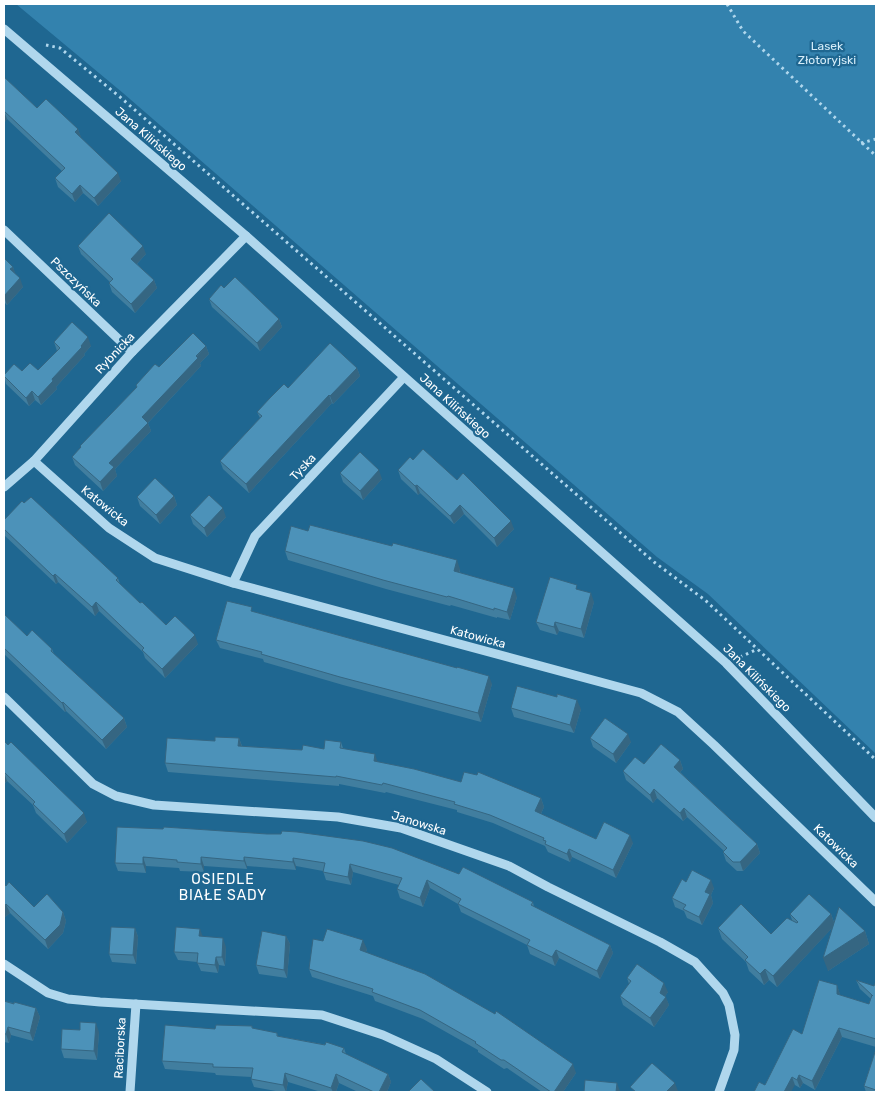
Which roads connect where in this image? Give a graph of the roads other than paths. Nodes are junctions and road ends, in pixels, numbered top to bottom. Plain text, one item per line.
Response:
1 (4, 29) edge
2 (4, 230) edge
3 (246, 236) junction
4 (132, 352) junction
5 (404, 377) junction
6 (34, 462) junction
7 (4, 487) edge
8 (233, 583) junction
9 (4, 696) edge
10 (876, 818) edge
11 (876, 902) edge
12 (4, 964) edge
13 (136, 1004) junction
14 (130, 1092) edge
15 (487, 1092) edge
16 (719, 1092) edge

1 - 3 street, Jana Kilińskiego
2 - 4 street, Pszczyńska
3 - 4 street, Rybnicka
3 - 5 street, Jana Kilińskiego
4 - 6 street, Rybnicka
5 - 8 street, Tyska
5 - 10 street, Jana Kilińskiego
6 - 7 street, Rybnicka
6 - 8 street, Katowicka
8 - 11 street, Katowicka
9 - 16 street, Janowska
12 - 13 street
13 - 14 street, Raciborska
13 - 15 street

